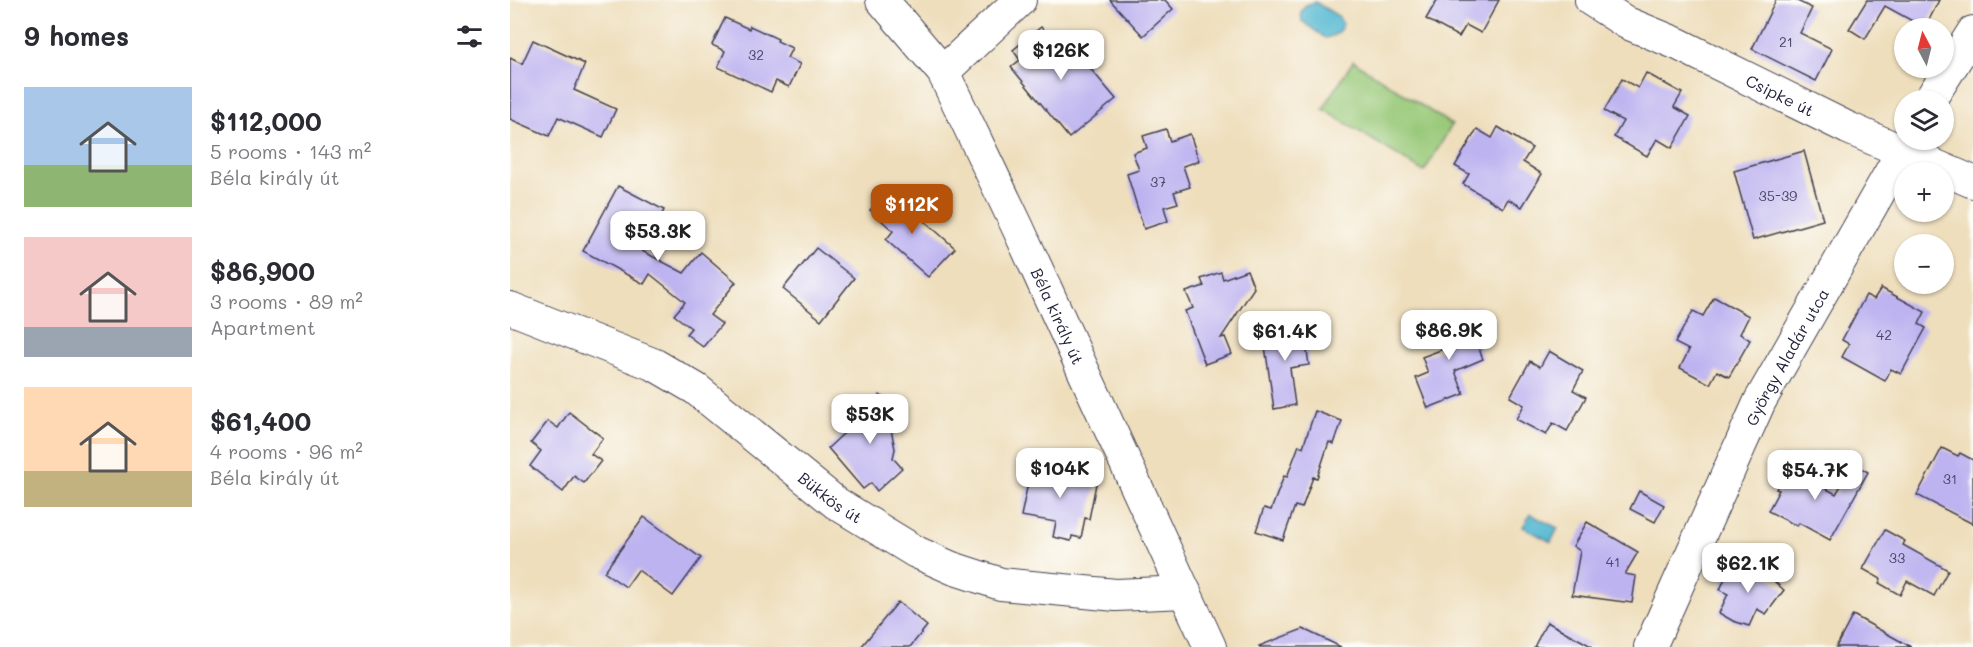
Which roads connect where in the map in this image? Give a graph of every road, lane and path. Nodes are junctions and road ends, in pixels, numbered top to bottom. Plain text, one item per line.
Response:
1 (882, 0) edge
2 (1020, 0) edge
3 (1591, 0) edge
4 (1973, 32) edge
5 (943, 72) junction
6 (1936, 90) edge
7 (1894, 141) edge
8 (1903, 150) edge
9 (1915, 150) edge
10 (1973, 182) edge
11 (510, 308) edge
12 (1185, 592) junction
13 (1210, 647) edge
14 (1650, 647) edge

1 - 5 street, Béla király út
2 - 5 street
3 - 7 street, Csipke út
4 - 6 street
5 - 12 street, Béla király út
8 - 14 street, György Aladár utca
9 - 10 street, Csipke út
11 - 12 street, Bükkös út
12 - 13 street, Béla király út

